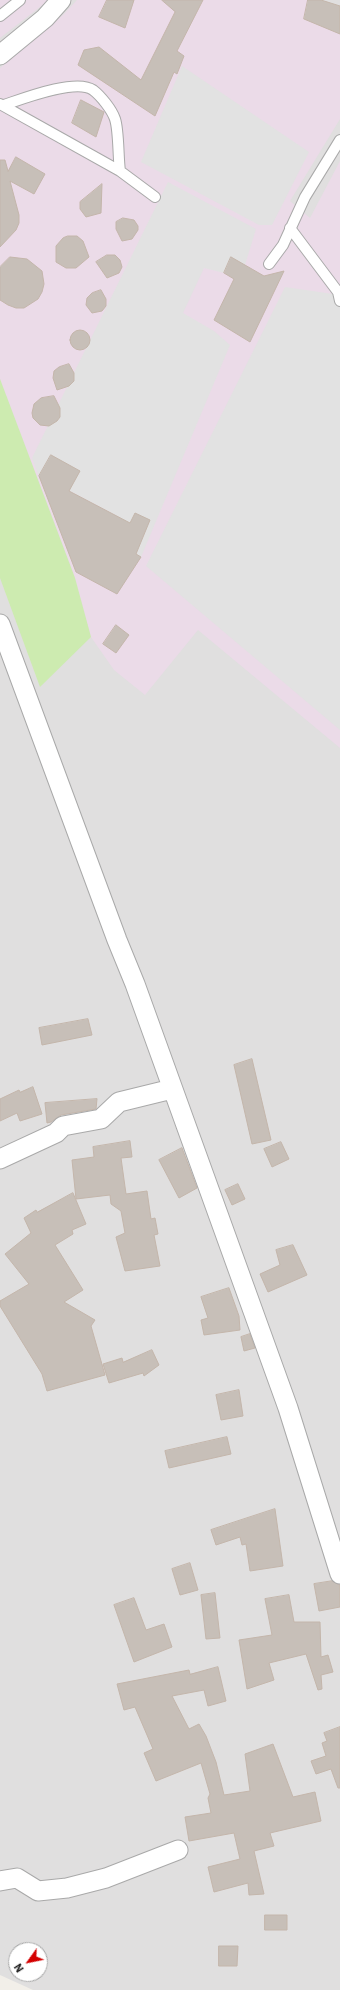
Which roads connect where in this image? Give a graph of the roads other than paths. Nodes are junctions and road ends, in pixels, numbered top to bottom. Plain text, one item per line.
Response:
1 (20, 0) edge
2 (61, 0) edge
3 (0, 16) edge
4 (0, 55) edge
5 (2, 104) edge
6 (340, 140) edge
7 (120, 171) junction
8 (155, 197) dead end
9 (290, 228) junction
10 (269, 264) dead end
11 (340, 301) edge
12 (0, 624) edge
13 (172, 1089) junction
14 (0, 1158) edge
15 (340, 1574) edge
16 (178, 1850) dead end
17 (0, 1881) edge

1 - 3 lane
2 - 4 street
5 - 7 lane
5 - 7 lane
6 - 9 lane
7 - 8 lane
9 - 10 lane
9 - 11 lane
12 - 13 street
13 - 14 street
13 - 15 street
16 - 17 street

